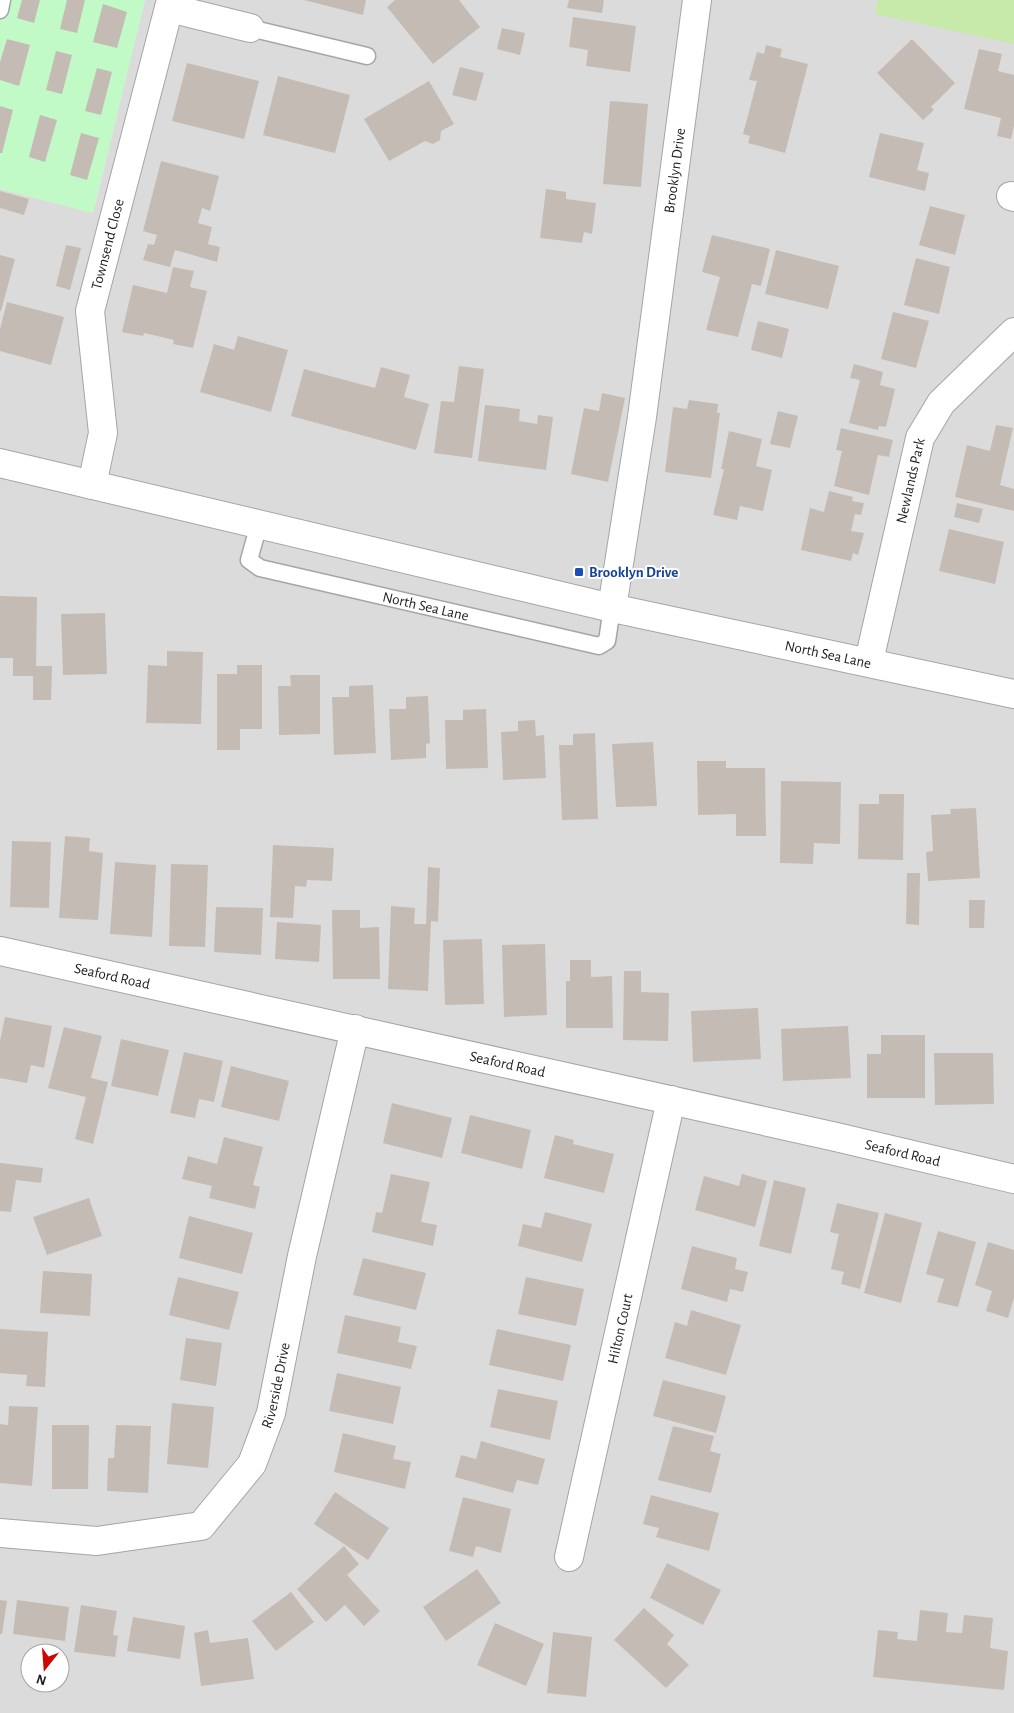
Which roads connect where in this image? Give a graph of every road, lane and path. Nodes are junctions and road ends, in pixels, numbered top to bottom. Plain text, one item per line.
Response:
1 (2, 0) edge
2 (697, 0) edge
3 (170, 4) edge
4 (0, 10) edge
5 (250, 28) joint
6 (367, 56) dead end
7 (1014, 332) edge
8 (0, 463) edge
9 (92, 485) junction
10 (259, 524) junction
11 (612, 608) junction
12 (869, 662) junction
13 (1014, 694) edge
14 (0, 950) edge
15 (355, 1029) junction
16 (671, 1100) junction
17 (1014, 1180) edge
18 (0, 1533) edge
19 (569, 1557) dead end

1 - 4 lane
2 - 11 street, Brooklyn Drive
3 - 5 street, Townsend Close
3 - 9 street, Townsend Close
5 - 6 lane
7 - 12 street, Newlands Park
8 - 9 street, North Sea Lane
9 - 10 street, North Sea Lane
10 - 11 street, North Sea Lane
10 - 11 lane, North Sea Lane
11 - 12 street, North Sea Lane
12 - 13 street, North Sea Lane
14 - 15 street, Seaford Road
15 - 16 street, Seaford Road
15 - 18 street, Riverside Drive
16 - 17 street, Seaford Road
16 - 19 street, Hilton Court

